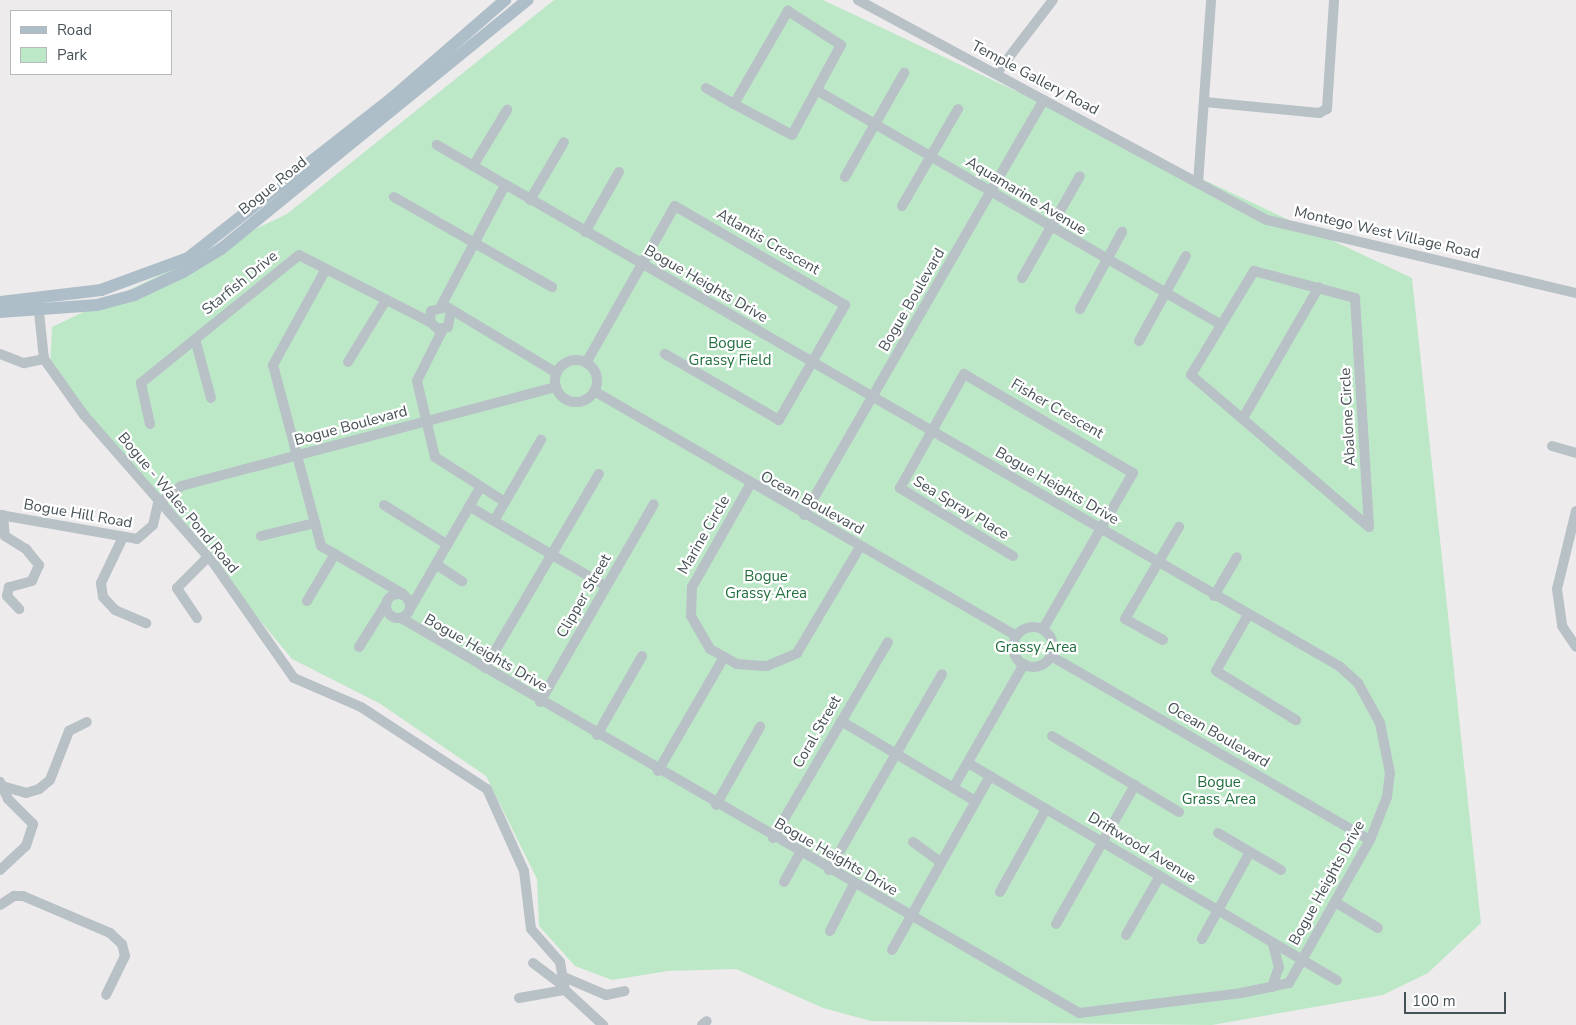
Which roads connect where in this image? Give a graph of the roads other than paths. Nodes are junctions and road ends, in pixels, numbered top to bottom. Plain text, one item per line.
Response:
1 (505, 0) edge
2 (527, 0) edge
3 (858, 0) edge
4 (1052, 0) edge
5 (1211, 0) edge
6 (1334, 0) edge
7 (904, 73) dead end
8 (996, 74) junction
9 (706, 88) dead end
10 (818, 91) junction
11 (1044, 100) junction
12 (1205, 102) junction
13 (734, 104) junction
14 (958, 109) dead end
15 (507, 110) dead end
16 (874, 125) junction
17 (564, 142) dead end
18 (437, 145) dead end
19 (931, 157) junction
20 (474, 166) junction
21 (619, 172) dead end
22 (845, 176) dead end
23 (1080, 176) dead end
24 (1198, 183) junction
25 (505, 185) junction
26 (990, 192) junction
27 (394, 197) dead end
28 (530, 200) junction
29 (902, 206) dead end
30 (1049, 229) junction
31 (585, 232) junction
32 (1122, 232) dead end
33 (473, 242) junction
34 (1186, 256) dead end
35 (1106, 261) junction
36 (643, 264) junction
37 (326, 269) junction
38 (1022, 278) dead end
39 (552, 287) dead end
40 (1319, 287) junction
41 (1166, 293) junction
42 (1576, 293) edge
43 (386, 300) junction
44 (0, 302) edge
45 (38, 305) junction
46 (441, 306) junction
47 (1080, 309) dead end
48 (451, 311) junction
49 (0, 312) edge
50 (430, 322) junction
51 (1220, 324) junction
52 (443, 329) junction
53 (195, 339) junction
54 (1138, 341) dead end
55 (0, 354) edge
56 (665, 354) dead end
57 (44, 359) junction
58 (348, 362) dead end
59 (586, 363) junction
60 (812, 363) junction
61 (557, 373) junction
62 (556, 387) junction
63 (594, 391) junction
64 (211, 398) dead end
65 (873, 398) junction
66 (1243, 418) junction
67 (429, 421) junction
68 (150, 424) dead end
69 (932, 431) junction
70 (541, 440) dead end
71 (1552, 446) dead end
72 (1576, 453) edge
73 (298, 456) junction
74 (599, 474) dead end
75 (750, 485) junction
76 (480, 488) junction
77 (505, 502) junction
78 (158, 504) junction
79 (654, 504) dead end
80 (384, 505) dead end
81 (470, 507) junction
82 (1576, 511) edge
83 (1, 515) edge
84 (804, 515) junction
85 (494, 521) junction
86 (315, 523) junction
87 (1179, 527) dead end
88 (1102, 530) junction
89 (261, 536) dead end
90 (123, 537) junction
91 (448, 545) junction
92 (860, 547) junction
93 (335, 554) junction
94 (550, 554) junction
95 (208, 556) junction
96 (1013, 556) dead end
97 (1237, 557) dead end
98 (1158, 562) junction
99 (437, 565) junction
100 (462, 581) dead end
101 (387, 584) junction
102 (606, 586) junction
103 (405, 596) junction
104 (1214, 596) junction
105 (418, 597) junction
106 (306, 601) dead end
107 (388, 605) junction
108 (19, 609) dead end
109 (410, 609) junction
110 (1248, 616) junction
111 (197, 618) dead end
112 (401, 618) junction
113 (146, 623) dead end
114 (411, 627) junction
115 (1043, 629) junction
116 (1016, 636) junction
117 (1163, 640) dead end
118 (888, 642) dead end
119 (359, 647) dead end
120 (1576, 647) edge
121 (642, 656) dead end
122 (1051, 656) junction
123 (724, 657) junction
124 (1024, 664) junction
125 (485, 668) junction
126 (942, 674) dead end
127 (540, 702) junction
128 (841, 720) junction
129 (1296, 720) dead end
130 (87, 722) dead end
131 (760, 727) dead end
132 (597, 735) junction
133 (1052, 736) dead end
134 (896, 754) junction
135 (968, 763) junction
136 (658, 771) junction
137 (990, 776) junction
138 (1, 784) edge
139 (1135, 785) junction
140 (953, 788) junction
141 (975, 801) junction
142 (716, 805) junction
143 (1046, 809) junction
144 (1179, 812) dead end
145 (1218, 833) dead end
146 (773, 838) junction
147 (1370, 840) junction
148 (913, 842) dead end
149 (1103, 842) junction
150 (1250, 852) junction
151 (800, 853) junction
152 (941, 862) junction
153 (0, 870) edge
154 (829, 870) junction
155 (1281, 870) dead end
156 (1160, 876) junction
157 (784, 882) dead end
158 (854, 884) junction
159 (1000, 892) dead end
160 (1335, 902) junction
161 (0, 905) edge
162 (1218, 910) junction
163 (911, 917) junction
164 (1056, 924) dead end
165 (1378, 928) dead end
166 (830, 931) dead end
167 (1126, 935) dead end
168 (1202, 939) dead end
169 (1273, 944) junction
170 (892, 950) dead end
171 (1302, 959) junction
172 (533, 963) dead end
173 (1337, 980) dead end
174 (564, 984) junction
175 (1272, 987) junction
176 (625, 991) dead end
177 (106, 995) dead end
178 (519, 998) dead end
179 (600, 1022) edge
180 (610, 1025) edge

1 - 45 main road, Bogue Road
2 - 45 main road, Bogue Road
3 - 8 street, Temple Gallery Road
4 - 8 street
5 - 12 street
6 - 12 street
7 - 16 street
8 - 11 street, Temple Gallery Road
9 - 13 street
10 - 13 street
10 - 13 street
10 - 16 street, Aquamarine Avenue
11 - 24 street, Temple Gallery Road
11 - 26 street, Bogue Boulevard
12 - 24 street
14 - 19 street
15 - 20 street
16 - 19 street, Aquamarine Avenue
16 - 22 street
17 - 28 street
18 - 20 street, Bogue Heights Drive
19 - 26 street, Aquamarine Avenue
19 - 29 street
20 - 25 street, Bogue Heights Drive
21 - 31 street
23 - 30 street
24 - 42 street, Montego West Village Road
25 - 28 street, Bogue Heights Drive
25 - 33 street
26 - 30 street, Aquamarine Avenue
26 - 65 street, Bogue Boulevard
27 - 33 street
28 - 31 street, Bogue Heights Drive
30 - 35 street, Aquamarine Avenue
30 - 38 street
31 - 36 street, Bogue Heights Drive
32 - 35 street
33 - 39 street
33 - 46 street
34 - 41 street
35 - 41 street, Aquamarine Avenue
35 - 47 street
36 - 59 street
36 - 60 street, Bogue Heights Drive
36 - 60 street, Atlantis Crescent
37 - 43 street, Starfish Drive
37 - 53 street, Starfish Drive
37 - 73 street
40 - 51 street, Abalone Circle
40 - 66 street
40 - 66 street, Abalone Circle
41 - 51 street, Aquamarine Avenue
41 - 54 street
43 - 50 street, Starfish Drive
43 - 58 street
44 - 45 main road, Bogue Road
45 - 49 main road, Bogue Road
45 - 57 street, Bogue - Wales Pond Road
46 - 48 street
46 - 50 street
48 - 52 street
48 - 61 street
50 - 52 street
51 - 66 street, Abalone Circle
52 - 67 street
53 - 64 street
53 - 68 street, Starfish Drive
55 - 57 street
56 - 60 street
57 - 78 street, Bogue - Wales Pond Road
59 - 61 street
59 - 63 street
60 - 65 street, Bogue Heights Drive
61 - 62 street
62 - 63 street
62 - 67 street, Bogue Boulevard
63 - 75 street, Ocean Boulevard
65 - 69 street, Bogue Heights Drive
65 - 84 street, Bogue Boulevard
67 - 73 street, Bogue Boulevard
67 - 76 street
69 - 88 street, Bogue Heights Drive
69 - 88 street, Fisher Crescent
69 - 96 street, Sea Spray Place
70 - 77 street
71 - 72 street
73 - 78 street, Bogue Boulevard
73 - 86 street
74 - 94 street
75 - 84 street, Ocean Boulevard
75 - 123 street, Marine Circle
76 - 77 street
76 - 81 street
77 - 85 street
78 - 90 street, Bogue Hill Road
78 - 95 street, Bogue - Wales Pond Road
79 - 102 street, Clipper Street
80 - 91 street
81 - 85 street
81 - 91 street
82 - 120 street
83 - 90 street, Bogue Hill Road
83 - 108 street
84 - 92 street, Ocean Boulevard
85 - 94 street
86 - 89 street
86 - 93 street
87 - 98 street
88 - 98 street, Bogue Heights Drive
88 - 115 street
90 - 113 street
91 - 99 street
92 - 116 street, Ocean Boulevard
92 - 123 street, Marine Circle
93 - 101 street
93 - 106 street
94 - 102 street
94 - 125 street
95 - 111 street
95 - 174 street, Bogue - Wales Pond Road
97 - 104 street
98 - 104 street, Bogue Heights Drive
98 - 117 street
99 - 100 street
99 - 105 street
101 - 103 street
101 - 107 street
102 - 127 street, Clipper Street
103 - 105 street
103 - 107 street
103 - 109 street, Bogue Heights Drive
104 - 110 street, Bogue Heights Drive
105 - 109 street
107 - 112 street
107 - 119 street
109 - 112 street
109 - 114 street, Bogue Heights Drive
110 - 129 street
110 - 147 street, Bogue Heights Drive
112 - 114 street, Bogue Heights Drive
114 - 125 street, Bogue Heights Drive
115 - 116 street
115 - 122 street
116 - 124 street
118 - 128 street, Coral Street
121 - 132 street
122 - 124 street
122 - 147 street, Ocean Boulevard
123 - 136 street
124 - 135 street
125 - 127 street, Bogue Heights Drive
126 - 134 street
127 - 132 street, Bogue Heights Drive
128 - 134 street
128 - 146 street, Coral Street
130 - 138 street
131 - 142 street
132 - 136 street, Bogue Heights Drive
133 - 139 street
134 - 140 street
134 - 154 street
135 - 137 street, Driftwood Avenue
135 - 140 street
136 - 142 street, Bogue Heights Drive
137 - 141 street
137 - 143 street, Driftwood Avenue
138 - 153 street
139 - 144 street
139 - 149 street
140 - 141 street
141 - 152 street
142 - 146 street, Bogue Heights Drive
143 - 149 street, Driftwood Avenue
143 - 159 street
145 - 150 street
146 - 151 street, Bogue Heights Drive
147 - 160 street, Bogue Heights Drive
148 - 152 street
149 - 156 street, Driftwood Avenue
149 - 164 street
150 - 155 street
150 - 162 street
151 - 154 street, Bogue Heights Drive
151 - 157 street
152 - 163 street
154 - 158 street, Bogue Heights Drive
156 - 162 street, Driftwood Avenue
156 - 167 street
158 - 163 street, Bogue Heights Drive
158 - 166 street
160 - 165 street
160 - 171 street, Bogue Heights Drive
161 - 177 street
162 - 168 street
162 - 169 street, Driftwood Avenue
163 - 170 street
163 - 175 street, Bogue Heights Drive
169 - 171 street, Driftwood Avenue
169 - 175 street, Bogue Heights Drive
171 - 173 street, Driftwood Avenue
171 - 175 street, Bogue Heights Drive
172 - 174 street
174 - 176 street
174 - 178 street
174 - 179 street, Bogue - Wales Pond Road
179 - 180 street, Bogue - Wales Pond Road

